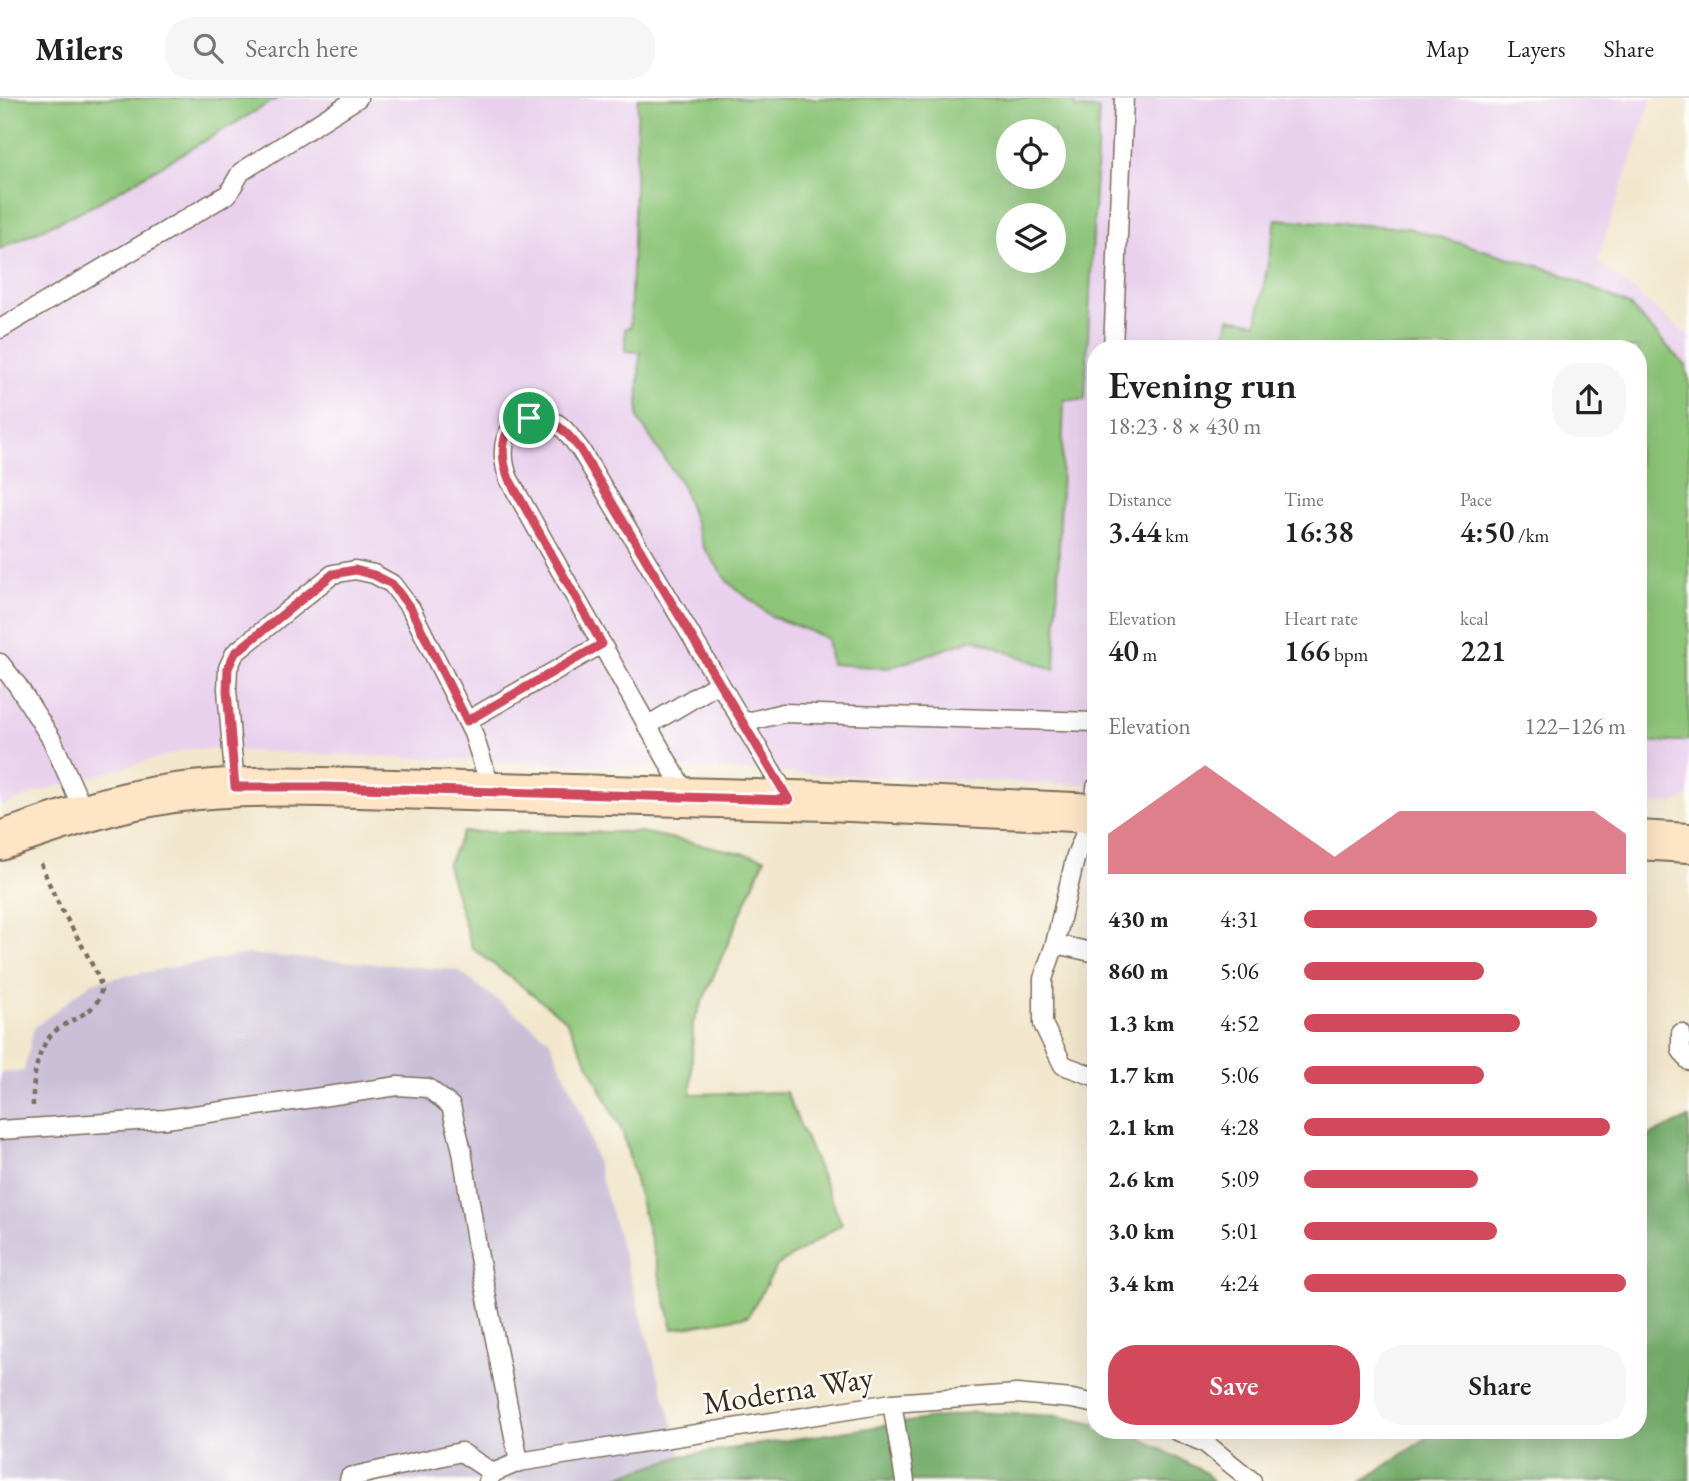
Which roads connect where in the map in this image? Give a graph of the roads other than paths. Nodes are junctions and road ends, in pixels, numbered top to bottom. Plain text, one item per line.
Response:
1 (358, 98) edge
2 (1124, 98) edge
3 (0, 329) edge
4 (1114, 340) edge
5 (602, 644) junction
6 (0, 663) edge
7 (719, 683) junction
8 (467, 721) junction
9 (1087, 722) edge
10 (743, 723) junction
11 (647, 726) junction
12 (235, 787) junction
13 (492, 792) junction
14 (687, 797) junction
15 (789, 800) junction
16 (1087, 805) edge
17 (85, 814) junction
18 (1087, 826) edge
19 (15, 836) edge
20 (1647, 841) edge
21 (1689, 843) edge
22 (1055, 944) junction
23 (1087, 951) edge
24 (1681, 1033) dead end
25 (1689, 1061) edge
26 (1087, 1074) edge
27 (0, 1130) edge
28 (1087, 1402) edge
29 (892, 1403) junction
30 (1196, 1439) edge
31 (519, 1462) junction
32 (491, 1477) edge
33 (349, 1481) edge
34 (905, 1481) edge
35 (1252, 1481) edge

1 - 3 lane
2 - 4 lane
5 - 7 lane
5 - 8 lane
5 - 11 lane
6 - 17 lane
7 - 10 lane
7 - 11 lane
8 - 12 lane
8 - 13 lane
9 - 10 lane
10 - 15 lane
11 - 14 lane
12 - 13 main road
12 - 17 main road
13 - 14 main road
14 - 15 main road
15 - 16 main road
17 - 19 main road
18 - 22 lane
20 - 21 main road
22 - 23 lane
22 - 26 lane
24 - 25 lane
27 - 31 lane
28 - 29 lane, Moderna Way
29 - 31 lane, Moderna Way
29 - 34 lane
30 - 35 lane
31 - 32 lane, Moderna Way
32 - 33 lane, Moderna Way

